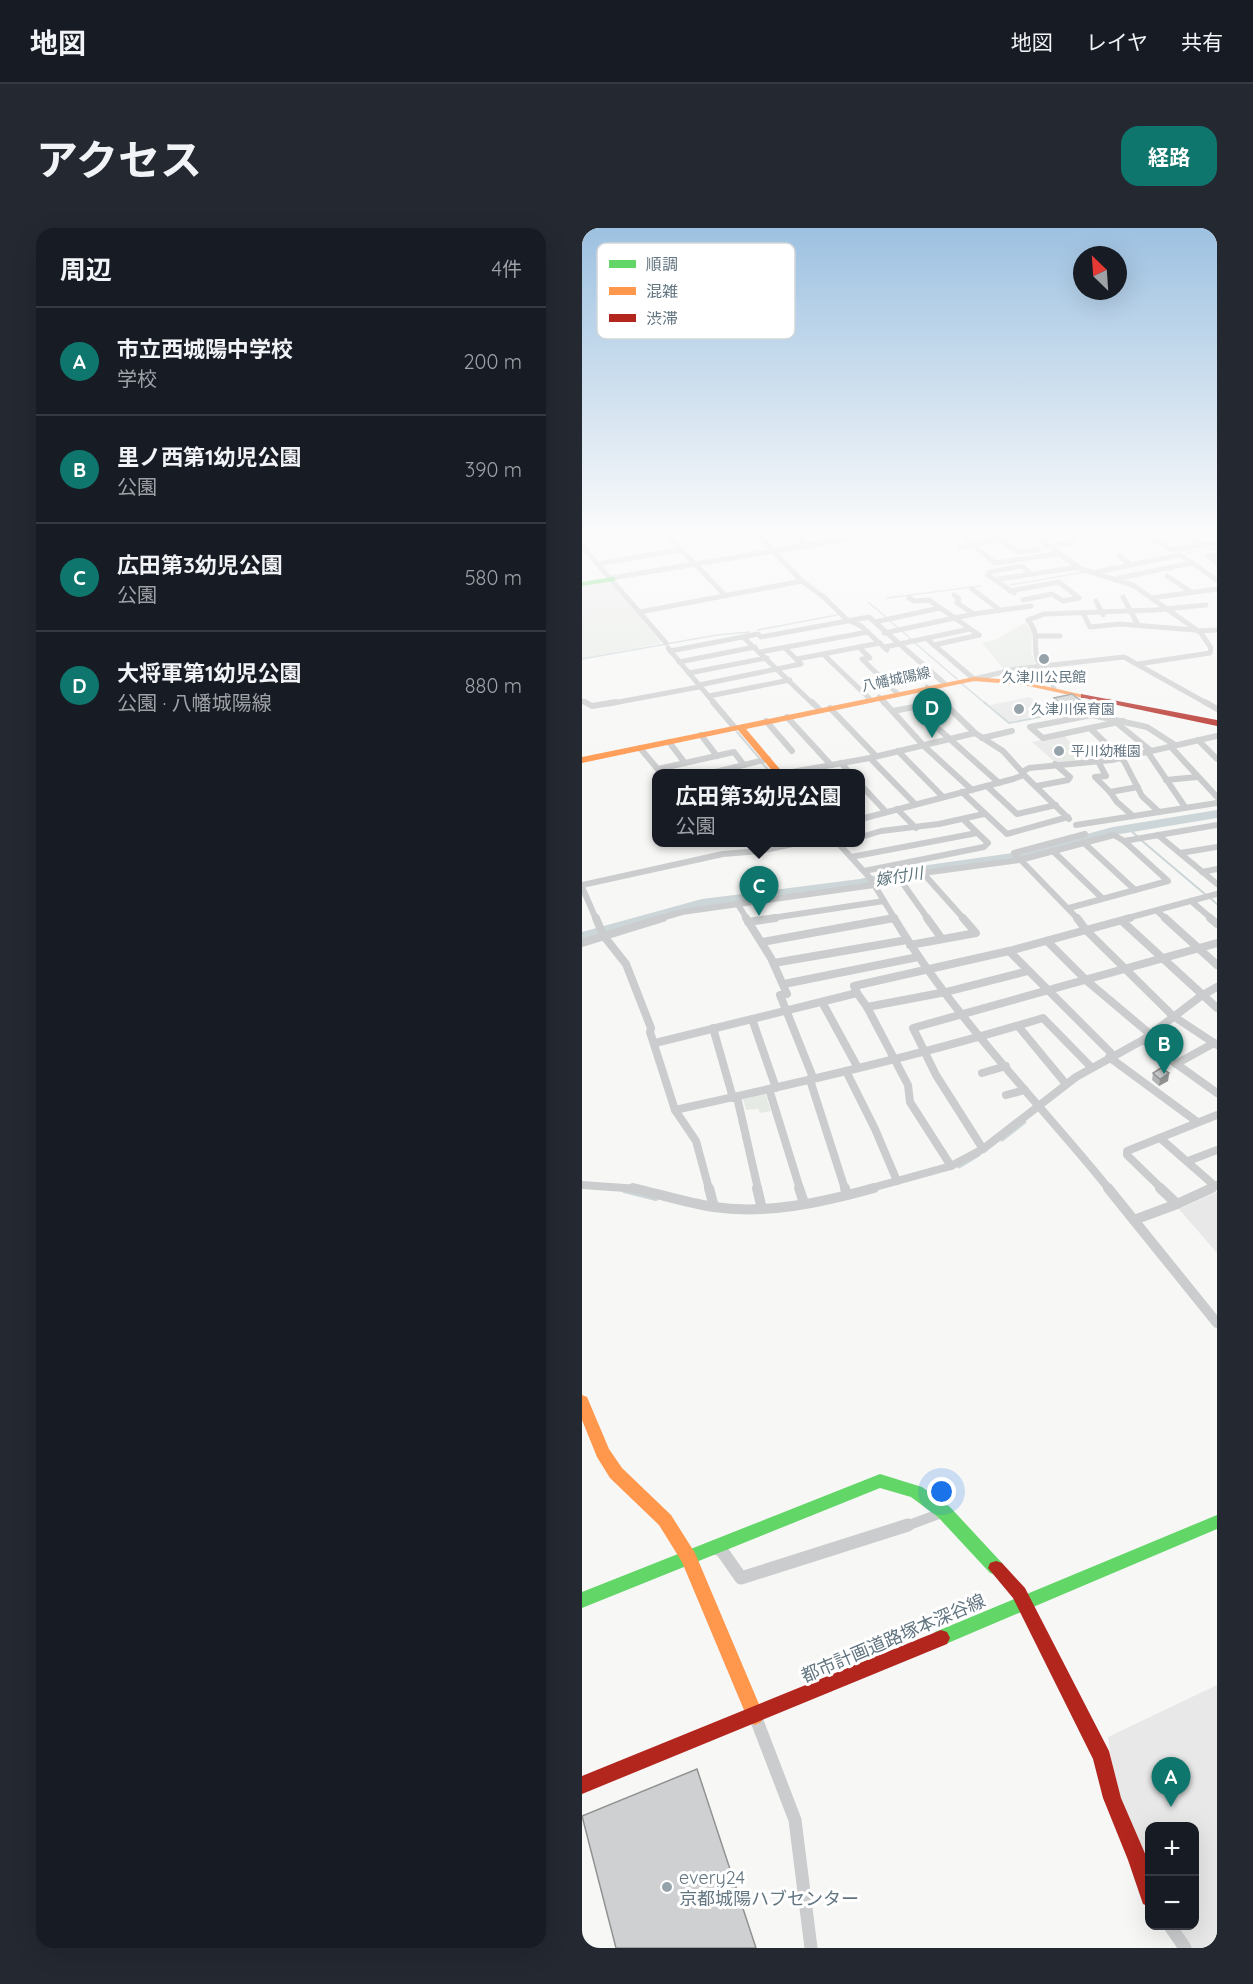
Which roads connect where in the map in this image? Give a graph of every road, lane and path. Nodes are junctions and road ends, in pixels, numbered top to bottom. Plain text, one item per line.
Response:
1 (644, 611) edge
2 (838, 611) edge
3 (925, 611) edge
4 (945, 611) edge
5 (970, 611) edge
6 (992, 611) edge
7 (1040, 611) edge
8 (1122, 611) edge
9 (1130, 611) edge
10 (1156, 611) edge
11 (1169, 611) edge
12 (640, 612) joint
13 (1101, 612) junction
14 (1083, 613) junction
15 (974, 614) junction
16 (1044, 614) junction
17 (956, 618) junction
18 (851, 621) junction
19 (875, 622) junction
20 (1107, 624) junction
21 (1138, 625) junction
22 (1166, 628) junction
23 (970, 629) junction
24 (1197, 630) junction
25 (1217, 630) edge
26 (888, 633) junction
27 (870, 634) junction
28 (1037, 636) junction
29 (1060, 636) dead end
30 (743, 637) junction
31 (927, 639) junction
32 (901, 644) junction
33 (934, 645) junction
34 (668, 646) junction
35 (755, 647) junction
36 (859, 647) junction
37 (884, 647) junction
38 (784, 648) junction
39 (760, 652) junction
40 (822, 654) junction
41 (766, 658) junction
42 (797, 659) junction
43 (679, 662) junction
44 (1138, 664) junction
45 (1048, 665) junction
46 (1040, 666) junction
47 (779, 669) junction
48 (689, 673) junction
49 (974, 679) junction
50 (790, 680) junction
51 (945, 684) junction
52 (699, 686) junction
53 (1054, 689) junction
54 (898, 694) junction
55 (934, 694) junction
56 (709, 696) junction
57 (875, 698) junction
58 (582, 701) edge
59 (1109, 701) junction
60 (825, 709) junction
61 (1217, 709) edge
62 (893, 711) junction
63 (1092, 715) junction
64 (786, 717) junction
65 (766, 721) junction
66 (1120, 722) junction
67 (1217, 723) edge
68 (738, 727) junction
69 (1091, 729) junction
70 (1011, 731) dead end
71 (975, 733) junction
72 (701, 735) junction
73 (1217, 736) edge
74 (982, 738) junction
75 (949, 740) junction
76 (1198, 740) junction
77 (669, 742) junction
78 (1173, 745) junction
79 (924, 746) junction
80 (640, 748) junction
81 (792, 751) dead end
82 (1149, 751) junction
83 (898, 752) junction
84 (717, 756) junction
85 (873, 757) junction
86 (1121, 758) junction
87 (768, 759) junction
88 (1217, 759) edge
89 (582, 760) edge
90 (1098, 761) junction
91 (686, 763) junction
92 (841, 763) junction
93 (1055, 764) junction
94 (744, 765) junction
95 (831, 765) junction
96 (658, 769) edge
97 (666, 769) edge
98 (728, 769) edge
99 (776, 769) edge
100 (820, 769) edge
101 (846, 769) edge
102 (1023, 774) junction
103 (1197, 777) junction
104 (1166, 780) junction
105 (999, 783) junction
106 (987, 786) junction
107 (1037, 786) junction
108 (1138, 787) junction
109 (865, 789) edge
110 (972, 790) junction
111 (962, 792) junction
112 (1110, 792) junction
113 (943, 797) junction
114 (1217, 797) edge
115 (1217, 803) edge
116 (915, 804) junction
117 (1056, 805) junction
118 (1185, 807) junction
119 (897, 809) junction
120 (886, 812) junction
121 (1159, 812) junction
122 (984, 814) junction
123 (1133, 816) junction
124 (1068, 817) junction
125 (865, 818) edge
126 (963, 819) junction
127 (1076, 825) junction
128 (1217, 825) edge
129 (916, 828) junction
130 (977, 833) junction
131 (1158, 835) junction
132 (865, 836) edge
133 (1086, 838) junction
134 (1124, 841) junction
135 (781, 847) edge
136 (842, 847) edge
137 (1217, 847) edge
138 (1053, 851) junction
139 (1180, 853) junction
140 (1017, 856) junction
141 (851, 857) junction
142 (1217, 869) edge
143 (864, 871) junction
144 (1202, 872) junction
145 (923, 873) junction
146 (899, 878) junction
147 (872, 882) junction
148 (1217, 884) edge
149 (582, 886) edge
150 (1135, 890) junction
151 (1217, 894) edge
152 (1102, 898) junction
153 (884, 901) junction
154 (1191, 901) junction
155 (737, 903) junction
156 (1069, 908) junction
157 (1157, 911) junction
158 (894, 918) junction
159 (1122, 921) junction
160 (748, 922) junction
161 (1217, 924) edge
162 (1086, 930) junction
163 (603, 935) junction
164 (942, 939) junction
165 (1047, 941) junction
166 (762, 942) junction
167 (909, 943) junction
168 (1217, 943) edge
169 (582, 944) edge
170 (1198, 948) junction
171 (1009, 951) junction
172 (918, 957) junction
173 (1163, 958) junction
174 (774, 963) junction
175 (1217, 964) edge
176 (930, 969) junction
177 (1125, 969) junction
178 (1028, 971) junction
179 (1087, 981) junction
180 (784, 984) junction
181 (1217, 987) edge
182 (946, 992) junction
183 (1048, 992) junction
184 (857, 993) junction
185 (1201, 996) junction
186 (822, 1002) junction
187 (867, 1007) junction
188 (1217, 1008) edge
189 (787, 1011) junction
190 (964, 1016) junction
191 (1173, 1016) junction
192 (752, 1019) junction
193 (1018, 1026) junction
194 (713, 1029) junction
195 (981, 1037) junction
196 (1147, 1037) junction
197 (655, 1043) junction
198 (1216, 1044) edge
199 (922, 1051) junction
200 (1111, 1056) junction
201 (893, 1058) junction
202 (1176, 1064) junction
203 (1006, 1066) junction
204 (1091, 1067) junction
205 (858, 1068) junction
206 (846, 1071) junction
207 (982, 1073) dead end
208 (810, 1080) junction
209 (1066, 1084) junction
210 (773, 1089) junction
211 (1025, 1090) junction
212 (1215, 1090) edge
213 (1006, 1095) dead end
214 (735, 1097) junction
215 (1039, 1105) junction
216 (675, 1110) junction
217 (1217, 1115) edge
218 (1196, 1121) junction
219 (1160, 1138) junction
220 (983, 1149) junction
221 (1217, 1150) edge
222 (1188, 1161) junction
223 (951, 1166) junction
224 (897, 1181) junction
225 (582, 1185) edge
226 (1216, 1186) edge
227 (847, 1195) junction
228 (804, 1203) junction
229 (1177, 1204) junction
230 (714, 1207) junction
231 (762, 1209) junction
232 (1134, 1220) junction
233 (1217, 1323) edge
234 (582, 1401) edge
235 (586, 1421) edge
236 (944, 1512) junction
237 (1217, 1522) edge
238 (714, 1547) junction
239 (689, 1558) junction
240 (582, 1600) edge
241 (1022, 1603) junction
242 (754, 1716) junction
243 (582, 1785) edge
244 (1145, 1884) edge
245 (1173, 1930) edge
246 (811, 1948) edge
247 (1185, 1948) edge

1 - 12 street
2 - 18 street
3 - 19 street
4 - 17 street
5 - 15 street
6 - 15 street
7 - 16 street
8 - 13 street
9 - 21 street
10 - 22 street
11 - 24 street
12 - 34 street
13 - 14 street
13 - 20 street
14 - 16 street
14 - 20 street
15 - 17 street
16 - 28 street
17 - 23 street
17 - 26 street
18 - 19 street
18 - 27 street
18 - 30 street
19 - 26 street
20 - 21 street
21 - 22 street
22 - 24 street
23 - 31 street
23 - 33 street
24 - 25 street
24 - 44 street
26 - 27 street
26 - 32 street
27 - 37 street
27 - 38 street
28 - 29 street
28 - 46 street
30 - 34 street
30 - 35 street
31 - 32 street
31 - 33 street
32 - 37 street
32 - 51 street
33 - 49 street
34 - 43 street
35 - 39 street
35 - 43 street
36 - 37 street
36 - 40 street
36 - 54 street
38 - 39 street
38 - 42 street
39 - 41 street
40 - 42 street
40 - 57 street
41 - 47 street
41 - 48 street
42 - 47 street
43 - 48 street
44 - 45 street
44 - 61 street
45 - 46 street
45 - 53 street
46 - 49 street
47 - 50 street
47 - 52 street
48 - 52 street
49 - 51 street, 八幡城陽線
49 - 53 street, 八幡城陽線
50 - 56 street
50 - 60 street
51 - 55 street, 八幡城陽線
52 - 56 street
52 - 58 street
53 - 59 street, 八幡城陽線
54 - 55 street, 八幡城陽線
54 - 57 street, 八幡城陽線
55 - 71 street
56 - 68 street
57 - 60 street, 八幡城陽線
57 - 62 street
59 - 63 street
59 - 67 street, 八幡城陽線
60 - 64 street, 八幡城陽線
60 - 85 street
62 - 75 street
62 - 79 street
63 - 66 street
63 - 69 street
64 - 65 street, 八幡城陽線
64 - 95 street
65 - 68 street, 八幡城陽線
65 - 81 street
66 - 69 street
66 - 78 street
66 - 82 street
68 - 72 street, 八幡城陽線
68 - 87 street
69 - 86 street
70 - 74 street
71 - 74 street
71 - 75 street
72 - 77 street, 八幡城陽線
72 - 84 street
73 - 76 street
74 - 102 street
75 - 79 street
75 - 105 street
76 - 78 street
76 - 88 street
77 - 80 street, 八幡城陽線
77 - 91 street
78 - 82 street
78 - 103 street
79 - 83 street
79 - 110 street
80 - 89 street, 八幡城陽線
80 - 96 street
82 - 86 street
82 - 104 street
83 - 85 street
83 - 113 street
84 - 91 street
84 - 94 street
85 - 92 street
85 - 116 street
86 - 90 street
86 - 108 street
87 - 94 street
87 - 99 street
90 - 93 street
90 - 112 street
91 - 97 street
92 - 95 street
92 - 101 street
93 - 102 street
93 - 107 street
94 - 98 street
95 - 100 street
102 - 105 street
102 - 107 street
103 - 104 street
103 - 114 street
104 - 118 street
105 - 106 street
106 - 110 street
106 - 117 street
107 - 117 street
108 - 112 street
108 - 121 street
109 - 120 street
110 - 111 street
111 - 113 street
111 - 122 street
112 - 123 street
113 - 116 street
115 - 118 street
116 - 119 street
117 - 124 street
118 - 121 street
119 - 120 street
119 - 129 street
120 - 125 street
121 - 123 street
122 - 124 street
122 - 126 street
123 - 127 street
124 - 127 street
126 - 129 street
126 - 130 street
127 - 133 street
128 - 131 street
129 - 132 street
130 - 141 street
130 - 143 street
131 - 134 street
131 - 139 street
133 - 134 street
133 - 138 street
133 - 140 street
133 - 150 street
134 - 150 street
135 - 149 street
136 - 141 street
137 - 139 street
138 - 140 street
138 - 152 street
139 - 144 street
140 - 145 street
140 - 156 street
141 - 143 street
142 - 144 street
143 - 147 street
144 - 148 street
145 - 146 street
145 - 164 street
146 - 147 street
146 - 164 street
147 - 153 street
147 - 155 street
149 - 163 street
150 - 152 street
151 - 154 street
152 - 156 street
153 - 158 street
153 - 160 street
154 - 157 street
154 - 161 street
155 - 160 street
155 - 163 street
156 - 162 street
157 - 159 street
157 - 170 street
158 - 166 street
158 - 167 street
159 - 162 street
159 - 173 street
160 - 166 street
162 - 165 street
162 - 177 street
163 - 169 street
163 - 197 street
164 - 167 street
165 - 171 street
165 - 179 street
166 - 174 street
167 - 172 street
167 - 174 street
168 - 170 street
170 - 173 street
170 - 175 street
171 - 176 street
171 - 178 street
172 - 176 street
172 - 180 street
173 - 177 street
173 - 185 street
174 - 180 street
176 - 182 street
176 - 184 street
177 - 179 street
177 - 191 street
178 - 182 street
178 - 183 street
179 - 183 street
179 - 196 street
180 - 189 street
181 - 185 street
182 - 187 street
182 - 190 street
183 - 190 street
183 - 200 street
184 - 186 street
184 - 187 street
185 - 188 street
185 - 191 street
186 - 189 street
186 - 205 street
187 - 201 street
189 - 192 street
189 - 208 street
190 - 195 street
190 - 199 street
191 - 196 street
191 - 198 street
192 - 194 street
192 - 210 street
193 - 195 street
193 - 204 street
193 - 209 street
194 - 197 street
194 - 214 street
195 - 199 street
195 - 203 street
196 - 200 street
196 - 202 street
197 - 216 street
198 - 202 street
199 - 201 street
199 - 220 street
200 - 204 street
200 - 218 street
201 - 205 street
201 - 223 street
202 - 212 street
203 - 207 street
203 - 211 street
204 - 209 street
205 - 206 street
206 - 208 street
206 - 224 street
208 - 210 street
208 - 227 street
209 - 215 street
210 - 214 street
210 - 228 street
211 - 213 street
211 - 215 street
214 - 216 street
214 - 231 street
215 - 220 street
215 - 232 street
216 - 230 street
217 - 218 street
218 - 219 street
219 - 222 street
219 - 229 street
220 - 223 street
221 - 222 street
222 - 226 street
223 - 224 street
224 - 227 street
225 - 230 street
226 - 229 street
227 - 228 street
228 - 231 street
229 - 232 street
230 - 231 street
232 - 233 street
234 - 235 street
235 - 239 street
236 - 238 street
236 - 238 street
236 - 241 street
237 - 241 street, 都市計画道路塚本深谷線
238 - 239 street
239 - 240 street
239 - 242 street
241 - 242 street, 都市計画道路塚本深谷線
241 - 244 street
242 - 243 street, 都市計画道路塚本深谷線
242 - 246 street
245 - 247 street

